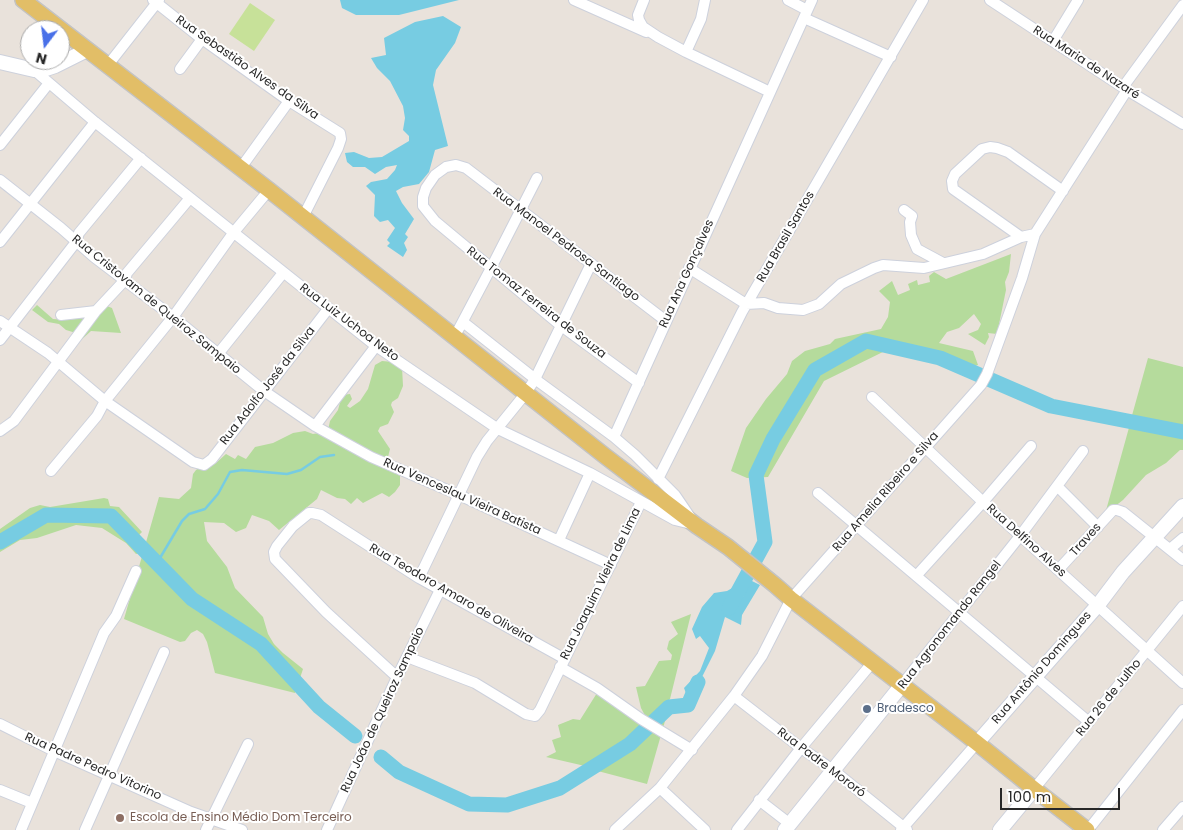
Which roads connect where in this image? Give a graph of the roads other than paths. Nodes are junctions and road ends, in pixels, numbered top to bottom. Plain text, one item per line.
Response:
1 (23, 0) edge
2 (574, 0) edge
3 (644, 0) edge
4 (705, 0) edge
5 (788, 0) edge
6 (812, 0) edge
7 (924, 0) edge
8 (990, 0) edge
9 (1078, 0) edge
10 (156, 1) edge
11 (1183, 5) edge
12 (806, 14) junction
13 (658, 38) junction
14 (202, 39) junction
15 (1052, 41) junction
16 (87, 50) junction
17 (686, 52) junction
18 (891, 57) junction
19 (70, 58) edge
20 (0, 62) edge
21 (108, 65) junction
22 (20, 67) edge
23 (34, 70) edge
24 (180, 70) dead end
25 (49, 83) junction
26 (1125, 89) junction
27 (770, 92) junction
28 (289, 101) junction
29 (95, 122) junction
30 (1183, 124) edge
31 (0, 145) edge
32 (141, 158) junction
33 (240, 169) junction
34 (537, 178) dead end
35 (0, 180) edge
36 (268, 190) junction
37 (1063, 190) junction
38 (190, 198) junction
39 (30, 203) junction
40 (521, 210) junction
41 (904, 210) dead end
42 (303, 217) junction
43 (435, 221) joint
44 (234, 232) junction
45 (1035, 234) junction
46 (1022, 237) junction
47 (0, 242) edge
48 (76, 242) junction
49 (943, 263) junction
50 (591, 264) junction
51 (492, 268) junction
52 (689, 268) junction
53 (282, 273) junction
54 (125, 280) junction
55 (746, 304) junction
56 (328, 309) junction
57 (96, 311) junction
58 (61, 315) dead end
59 (173, 317) junction
60 (0, 320) edge
61 (666, 321) junction
62 (463, 322) junction
63 (560, 325) junction
64 (10, 327) junction
65 (455, 336) junction
66 (0, 340) edge
67 (376, 346) junction
68 (218, 354) junction
69 (58, 362) junction
70 (535, 379) junction
71 (639, 383) junction
72 (264, 391) junction
73 (526, 393) junction
74 (872, 396) dead end
75 (105, 401) junction
76 (315, 426) junction
77 (498, 429) junction
78 (0, 431) edge
79 (614, 437) junction
80 (1031, 446) dead end
81 (925, 448) junction
82 (1083, 451) dead end
83 (51, 471) dead end
84 (590, 473) junction
85 (658, 479) junction
86 (1057, 486) junction
87 (818, 493) dead end
88 (459, 495) junction
89 (641, 502) junction
90 (983, 502) junction
91 (1183, 506) edge
92 (696, 526) junction
93 (857, 526) junction
94 (1098, 527) junction
95 (1020, 536) junction
96 (1154, 538) junction
97 (1183, 538) edge
98 (559, 540) junction
99 (1170, 549) junction
100 (1183, 560) edge
101 (611, 565) junction
102 (1059, 570) junction
103 (136, 571) dead end
104 (917, 575) junction
105 (419, 578) junction
106 (440, 590) junction
107 (791, 599) junction
108 (1098, 605) junction
109 (1183, 606) edge
110 (960, 614) junction
111 (1148, 651) junction
112 (164, 652) dead end
113 (407, 657) junction
114 (562, 663) junction
115 (872, 663) junction
116 (1034, 676) junction
117 (397, 677) junction
118 (1183, 683) edge
119 (901, 686) junction
120 (734, 696) junction
121 (1183, 710) edge
122 (1089, 722) junction
123 (0, 724) edge
124 (977, 743) junction
125 (248, 744) dead end
126 (801, 748) junction
127 (692, 750) junction
128 (54, 751) junction
129 (833, 770) junction
130 (109, 775) junction
131 (660, 788) junction
132 (1034, 789) junction
133 (0, 790) edge
134 (759, 800) junction
135 (32, 803) junction
136 (1183, 807) edge
137 (210, 819) junction
138 (787, 827) edge
139 (904, 829) edge
140 (21, 830) edge
141 (85, 830) edge
142 (206, 830) edge
143 (242, 830) edge
144 (327, 830) edge
145 (615, 830) edge
146 (705, 830) edge
147 (737, 830) edge
148 (1000, 830) edge
149 (1088, 830) edge
150 (1163, 830) edge

1 - 16 main road
2 - 13 street
3 - 13 street
4 - 17 street
5 - 12 street
6 - 12 street, Rua Ana Gonçalves
7 - 18 street, Rua Brasil Santos
8 - 15 street, Rua Maria de Nazaré
9 - 15 street
10 - 14 street, Rua Sebastião Alves da Silva
10 - 21 street
11 - 26 street, Rua Amelia Ribeiro e Silva
12 - 18 street
12 - 27 street, Rua Ana Gonçalves
13 - 17 street
14 - 24 street
14 - 28 street, Rua Sebastião Alves da Silva
15 - 26 street, Rua Maria de Nazaré
16 - 19 street
16 - 21 main road
17 - 27 street
18 - 55 street, Rua Brasil Santos
20 - 22 street
21 - 33 main road
23 - 25 street, Rua Luiz Uchoa Neto
25 - 29 street, Rua Luiz Uchoa Neto
25 - 31 street
26 - 30 street, Rua Maria de Nazaré
26 - 37 street, Rua Amelia Ribeiro e Silva
27 - 52 street, Rua Ana Gonçalves
28 - 33 street
28 - 42 street, Rua Sebastião Alves da Silva
29 - 32 street, Rua Luiz Uchoa Neto
29 - 39 street
32 - 38 street, Rua Luiz Uchoa Neto
32 - 48 street
33 - 36 main road
34 - 40 street
35 - 39 street, Rua Cristovam de Queiroz Sampaio
36 - 42 main road
36 - 44 street
37 - 45 street, Rua Amelia Ribeiro e Silva
37 - 46 street
38 - 44 street, Rua Luiz Uchoa Neto
38 - 54 street
39 - 47 street
39 - 48 street, Rua Cristovam de Queiroz Sampaio
40 - 43 street, Rua Manoel Pedrosa Santiago
40 - 50 street, Rua Manoel Pedrosa Santiago
40 - 51 street
41 - 49 street
42 - 65 main road
43 - 51 street, Rua Tomaz Ferreira de Souza
44 - 53 street, Rua Luiz Uchoa Neto
44 - 59 street
45 - 46 street
45 - 81 street, Rua Amelia Ribeiro e Silva
46 - 49 street
48 - 54 street, Rua Cristovam de Queiroz Sampaio
48 - 64 street
49 - 55 street
50 - 61 street, Rua Manoel Pedrosa Santiago
50 - 63 street
51 - 62 street
51 - 63 street, Rua Tomaz Ferreira de Souza
52 - 55 street
52 - 61 street, Rua Ana Gonçalves
53 - 56 street, Rua Luiz Uchoa Neto
53 - 68 street
54 - 57 street
54 - 59 street, Rua Cristovam de Queiroz Sampaio
55 - 85 street, Rua Brasil Santos
56 - 67 street, Rua Luiz Uchoa Neto
56 - 72 street, Rua Adolfo José da Silva
57 - 58 street
57 - 69 street
59 - 68 street, Rua Cristovam de Queiroz Sampaio
59 - 75 street
60 - 64 street
61 - 71 street, Rua Ana Gonçalves
62 - 65 street
62 - 70 street
63 - 70 street
63 - 71 street, Rua Tomaz Ferreira de Souza
64 - 66 street
64 - 69 street
65 - 73 main road
67 - 76 street
67 - 77 street, Rua Luiz Uchoa Neto
68 - 72 street, Rua Cristovam de Queiroz Sampaio
69 - 75 street
69 - 78 street
70 - 73 street
70 - 79 street
71 - 79 street, Rua Ana Gonçalves
72 - 75 street, Rua Adolfo José da Silva
72 - 76 street, Rua Cristovam de Queiroz Sampaio
73 - 77 street
73 - 92 main road
74 - 81 street, Rua Delfino Alves
75 - 83 street
76 - 88 street, Rua Venceslau Vieira Batista
77 - 84 street, Rua Luiz Uchoa Neto
77 - 88 street
79 - 85 street
80 - 90 street
81 - 90 street, Rua Delfino Alves
81 - 93 street, Rua Amelia Ribeiro e Silva
82 - 86 street, Rua Agronomando Rangel
84 - 89 street, Rua Luiz Uchoa Neto
84 - 98 street
85 - 92 street
86 - 94 street
86 - 95 street, Rua Agronomando Rangel
87 - 93 street
88 - 98 street, Rua Venceslau Vieira Batista
88 - 105 street
89 - 92 street, Rua Luiz Uchoa Neto
89 - 101 street, Rua Joaquim Vieira de Lima
90 - 95 street, Rua Delfino Alves
90 - 104 street
91 - 96 street, Rua Antônio Domingues
92 - 107 main road
93 - 104 street
93 - 107 street, Rua Amelia Ribeiro e Silva
94 - 96 street, Traves
94 - 102 street, Traves
95 - 102 street, Rua Delfino Alves
95 - 110 street, Rua Agronomando Rangel
96 - 99 street
96 - 108 street, Rua Antônio Domingues
97 - 99 street
98 - 101 street, Rua Venceslau Vieira Batista
99 - 100 street
101 - 114 street, Rua Joaquim Vieira de Lima
102 - 108 street, Rua Delfino Alves
103 - 128 street
104 - 110 street
105 - 106 street, Rua Teodoro Amaro de Oliveira
105 - 117 street, Rua Teodoro Amaro de Oliveira
106 - 113 street, Rua João de Queiroz Sampaio
106 - 114 street, Rua Teodoro Amaro de Oliveira
107 - 115 main road
107 - 120 street, Rua Amelia Ribeiro e Silva
108 - 111 street, Rua Delfino Alves
108 - 116 street, Rua Antônio Domingues
109 - 111 street, Rua 26 de Julho
110 - 116 street
110 - 119 street, Rua Agronomando Rangel
111 - 118 street, Rua Delfino Alves
111 - 122 street, Rua 26 de Julho
112 - 130 street
113 - 114 street, Rua Joaquim Vieira de Lima
113 - 117 street, Rua João de Queiroz Sampaio
114 - 127 street, Rua Teodoro Amaro de Oliveira
115 - 119 main road
115 - 126 street
116 - 122 street
116 - 124 street, Rua Antônio Domingues
117 - 144 street, Rua João de Queiroz Sampaio
119 - 124 main road
119 - 129 street, Rua Agronomando Rangel
120 - 126 street, Rua Padre Mororó
120 - 127 street, Rua Amelia Ribeiro e Silva
121 - 149 street
122 - 132 street, Rua 26 de Julho
123 - 128 street, Rua Padre Pedro Vitorino
124 - 132 main road
124 - 139 street, Rua Antônio Domingues
125 - 137 street
126 - 129 street, Rua Padre Mororó
126 - 134 street
127 - 131 street, Rua Amelia Ribeiro e Silva
128 - 130 street, Rua Padre Pedro Vitorino
128 - 135 street
129 - 138 street, Rua Agronomando Rangel
129 - 139 street, Rua Padre Mororó
130 - 137 street, Rua Padre Pedro Vitorino
130 - 141 street
131 - 145 street, Rua Amelia Ribeiro e Silva
131 - 146 street
132 - 148 street
132 - 149 main road
133 - 135 street
134 - 138 street
134 - 147 street
135 - 140 street
136 - 150 street
137 - 142 street
137 - 143 street, Rua Padre Pedro Vitorino

